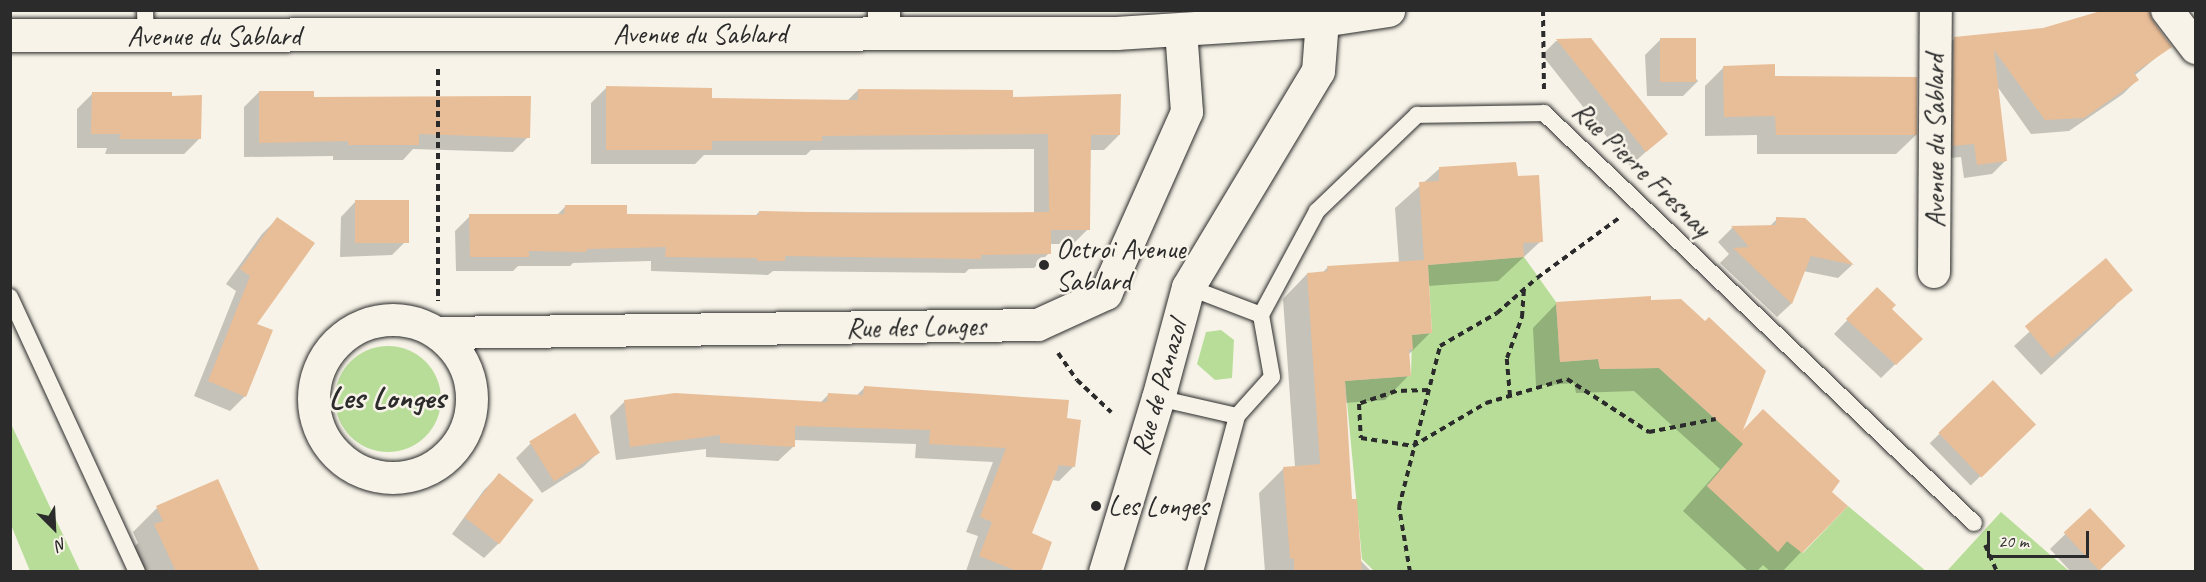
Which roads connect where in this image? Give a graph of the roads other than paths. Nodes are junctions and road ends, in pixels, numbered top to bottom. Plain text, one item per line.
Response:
1 (1388, 10) edge
2 (1936, 10) edge
3 (2168, 10) edge
4 (1322, 15) edge
5 (884, 22) edge
6 (146, 23) edge
7 (1181, 30) junction
8 (10, 35) edge
9 (2196, 48) edge
10 (1934, 272) dead end
11 (1188, 287) junction
12 (10, 297) edge
13 (1261, 315) junction
14 (438, 333) junction
15 (1158, 398) junction
16 (1237, 416) junction
17 (1974, 523) dead end
18 (137, 572) edge
19 (1105, 572) edge
20 (1195, 572) edge

1 - 4 street, Avenue du Sablard
2 - 10 street, Avenue du Sablard
3 - 9 street
4 - 7 street, Avenue du Sablard
4 - 11 street, Rue de Panazol
5 - 6 street, Avenue du Sablard
5 - 7 street, Avenue du Sablard
6 - 8 street, Avenue du Sablard
7 - 14 street, Rue des Longes
11 - 13 lane
11 - 15 street, Rue de Panazol
12 - 18 lane
13 - 16 lane
13 - 17 lane, Rue Pierre Fresnay
14 - 14 street, Rue des Longes
15 - 16 lane
15 - 19 street, Rue de Panazol
16 - 20 lane

